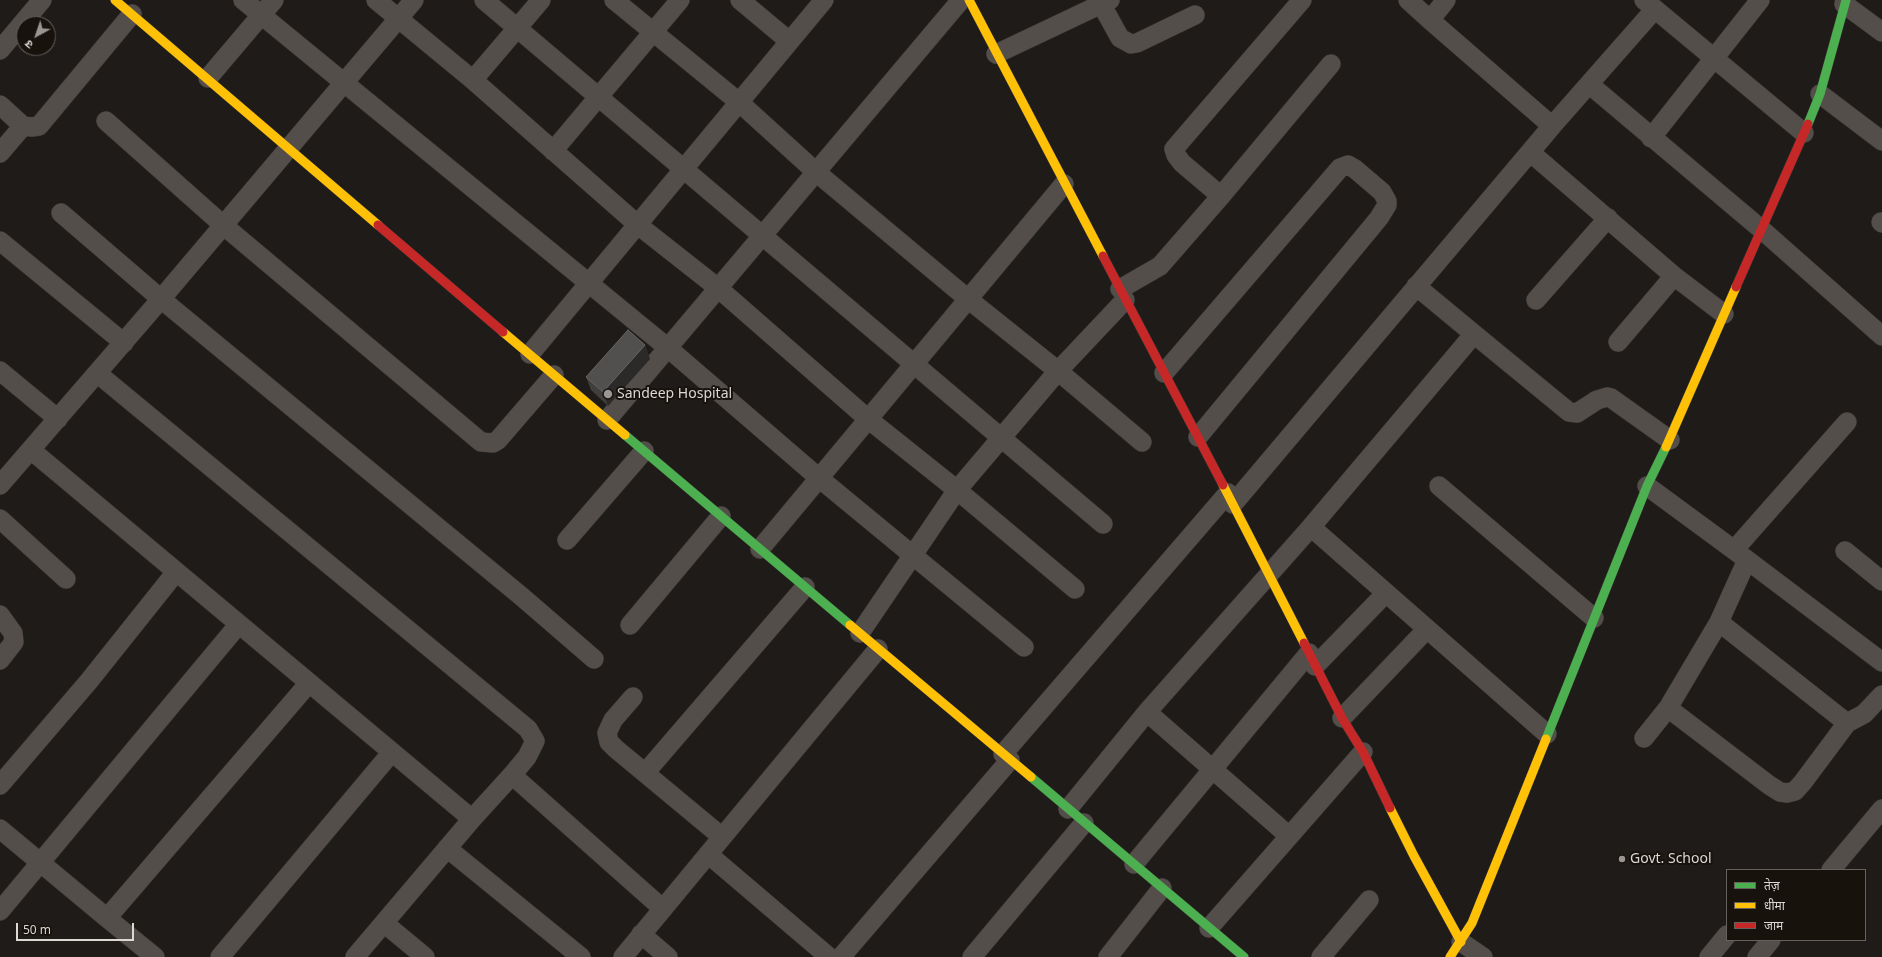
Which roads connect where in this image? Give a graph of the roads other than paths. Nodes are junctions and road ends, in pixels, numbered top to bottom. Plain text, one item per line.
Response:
1 (42, 0) edge
2 (115, 0) edge
3 (243, 0) edge
4 (274, 0) edge
5 (376, 0) edge
6 (414, 0) edge
7 (484, 0) edge
8 (541, 0) edge
9 (614, 0) edge
10 (680, 0) edge
11 (740, 0) edge
12 (824, 0) edge
13 (961, 0) edge
14 (969, 0) edge
15 (1302, 0) edge
16 (1408, 0) edge
17 (1446, 0) edge
18 (1760, 0) edge
19 (1103, 2) edge
20 (1845, 2) edge
21 (1650, 3) edge
22 (132, 14) junction
23 (1195, 14) dead end
24 (261, 15) junction
25 (399, 18) junction
26 (1430, 20) junction
27 (517, 28) junction
28 (653, 32) junction
29 (1882, 32) edge
30 (789, 40) junction
31 (0, 50) edge
32 (996, 54) junction
33 (1713, 58) junction
34 (1331, 64) dead end
35 (208, 78) junction
36 (472, 80) junction
37 (344, 83) junction
38 (1589, 84) junction
39 (1820, 94) junction
40 (598, 97) junction
41 (740, 103) junction
42 (0, 105) edge
43 (106, 121) dead end
44 (23, 126) junction
45 (1552, 126) junction
46 (1804, 133) junction
47 (1651, 138) junction
48 (1882, 141) edge
49 (289, 148) junction
50 (553, 152) junction
51 (1530, 152) junction
52 (0, 153) edge
53 (684, 170) junction
54 (816, 172) junction
55 (1064, 184) junction
56 (1221, 196) junction
57 (61, 213) dead end
58 (1608, 218) junction
59 (223, 225) junction
60 (638, 225) junction
61 (1760, 229) junction
62 (762, 236) junction
63 (0, 242) edge
64 (1674, 276) junction
65 (589, 283) junction
66 (1416, 286) junction
67 (718, 288) junction
68 (1122, 295) junction
69 (161, 299) junction
70 (968, 299) junction
71 (1536, 300) dead end
72 (1724, 314) junction
73 (1474, 334) junction
74 (1882, 336) edge
75 (1618, 342) dead end
76 (124, 343) junction
77 (668, 348) junction
78 (530, 354) junction
79 (914, 364) junction
80 (0, 371) edge
81 (1058, 371) junction
82 (97, 373) junction
83 (1164, 373) junction
84 (554, 375) junction
85 (58, 419) junction
86 (868, 419) junction
87 (607, 420) junction
88 (1847, 422) dead end
89 (1198, 437) junction
90 (1002, 438) junction
91 (1670, 440) junction
92 (1142, 442) dead end
93 (31, 450) junction
94 (644, 451) junction
95 (819, 478) junction
96 (0, 485) edge
97 (1439, 486) dead end
98 (1647, 486) junction
99 (957, 490) junction
100 (1230, 498) junction
101 (721, 516) junction
102 (0, 519) edge
103 (1103, 524) dead end
104 (1311, 527) junction
105 (567, 540) dead end
106 (760, 549) junction
107 (1845, 551) dead end
108 (913, 554) junction
109 (1741, 555) junction
110 (176, 572) junction
111 (1269, 575) junction
112 (66, 579) dead end
113 (1882, 581) edge
114 (805, 587) junction
115 (1075, 589) dead end
116 (1386, 593) junction
117 (0, 615) edge
118 (1594, 618) junction
119 (1719, 622) junction
120 (239, 624) junction
121 (630, 625) dead end
122 (1427, 629) junction
123 (860, 634) junction
124 (1024, 647) dead end
125 (878, 649) junction
126 (1880, 656) edge
127 (594, 659) dead end
128 (0, 660) edge
129 (1312, 660) junction
130 (309, 683) junction
131 (633, 697) dead end
132 (1881, 697) edge
133 (1668, 708) junction
134 (1147, 712) junction
135 (1342, 718) junction
136 (1847, 723) junction
137 (1548, 734) junction
138 (1644, 738) dead end
139 (392, 752) junction
140 (1363, 752) junction
141 (1006, 757) junction
142 (1211, 769) junction
143 (645, 773) junction
144 (512, 775) junction
145 (0, 785) edge
146 (1068, 809) junction
147 (1882, 809) edge
148 (472, 819) junction
149 (1084, 822) junction
150 (0, 829) edge
151 (1289, 836) junction
152 (722, 837) junction
153 (447, 848) junction
154 (708, 854) junction
155 (40, 862) junction
156 (1134, 864) junction
157 (1832, 869) edge
158 (1162, 888) junction
159 (1369, 900) dead end
160 (663, 909) junction
161 (0, 911) edge
162 (107, 918) junction
163 (384, 923) junction
164 (1209, 928) junction
165 (642, 934) junction
166 (1726, 936) edge
167 (1771, 941) edge
168 (1461, 942) junction
169 (155, 957) edge
170 (220, 957) edge
171 (355, 957) edge
172 (424, 957) edge
173 (581, 957) edge
174 (623, 957) edge
175 (668, 957) edge
176 (829, 957) edge
177 (841, 957) edge
178 (972, 957) edge
179 (1108, 957) edge
180 (1243, 957) edge
181 (1321, 957) edge
182 (1450, 957) edge
183 (1483, 957) edge
184 (1709, 957) edge
185 (1757, 957) edge

1 - 31 street
2 - 22 street
3 - 24 street
4 - 24 street
5 - 25 street
6 - 25 street
7 - 27 street
8 - 27 street
9 - 28 street
10 - 28 street
11 - 30 street
12 - 30 street
13 - 54 street
14 - 32 street
15 - 56 street
16 - 26 street
17 - 26 street
18 - 33 street
19 - 23 street
19 - 32 street
20 - 29 street
20 - 39 street
21 - 33 street
21 - 38 street
22 - 35 street
22 - 44 street
24 - 35 street
24 - 37 street
25 - 36 street
25 - 37 street
26 - 45 street
27 - 36 street
27 - 40 street
28 - 40 street
28 - 41 street
30 - 41 street
32 - 55 street
33 - 46 street
33 - 47 street
34 - 56 street
35 - 49 street
36 - 50 street
37 - 49 street
37 - 65 street
38 - 45 street
38 - 47 street
39 - 46 street
39 - 48 street
40 - 50 street
40 - 53 street
41 - 53 street
41 - 54 street
42 - 44 street
43 - 59 street
44 - 52 street
45 - 51 street
46 - 61 street
47 - 61 street
49 - 59 street
49 - 78 street
50 - 60 street
51 - 58 street
51 - 66 street
53 - 60 street
53 - 62 street
54 - 62 street
54 - 70 street
55 - 68 street
55 - 70 street
56 - 68 street
57 - 69 street
58 - 64 street
58 - 71 street
59 - 69 street
59 - 84 street
60 - 65 street
60 - 67 street
61 - 72 street
61 - 74 street
62 - 67 street
62 - 79 street
63 - 76 street
64 - 72 street
64 - 75 street
65 - 77 street
65 - 78 street
66 - 73 street
66 - 100 street
67 - 77 street
67 - 86 street
68 - 81 street
68 - 83 street
69 - 76 street
69 - 127 street
70 - 79 street
70 - 81 street
72 - 91 street
73 - 91 street
73 - 104 street
76 - 82 street
77 - 87 street
77 - 95 street
78 - 84 street
79 - 86 street
79 - 90 street
80 - 85 street
81 - 90 street
81 - 92 street
82 - 85 street
82 - 144 street
83 - 89 street
83 - 89 street
84 - 87 street
85 - 93 street
86 - 95 street
86 - 99 street
87 - 94 street
88 - 109 street
89 - 100 street
90 - 99 street
90 - 103 street
91 - 98 street
93 - 96 street
93 - 110 street
94 - 101 street
94 - 105 street
95 - 106 street
95 - 108 street
97 - 118 street
98 - 109 street
98 - 118 street
99 - 108 street
99 - 115 street
100 - 111 street
100 - 141 street
101 - 106 street
101 - 121 street
102 - 112 street
104 - 111 street
104 - 116 street
106 - 114 street
107 - 113 street
108 - 123 street
108 - 124 street
109 - 119 street
109 - 126 street
110 - 120 street
110 - 145 street
111 - 129 street
111 - 134 street
114 - 123 street
114 - 143 street
116 - 122 street
116 - 129 street
117 - 128 street
118 - 137 street
119 - 133 street
119 - 136 street
120 - 130 street
120 - 155 street
122 - 135 street
122 - 137 street
123 - 125 street
125 - 141 street
125 - 152 street
129 - 135 street
129 - 142 street
130 - 139 street
130 - 162 street
131 - 143 street
132 - 136 street
133 - 136 street
133 - 138 street
134 - 142 street
134 - 146 street
135 - 140 street
137 - 168 street
139 - 148 street
139 - 170 street
140 - 151 street
140 - 168 street
141 - 146 street
141 - 177 street
142 - 151 street
142 - 156 street
143 - 152 street
144 - 148 street
144 - 160 street
146 - 149 street
147 - 157 street
148 - 153 street
149 - 156 street
149 - 178 street
150 - 155 street
151 - 164 street
152 - 154 street
153 - 163 street
153 - 173 street
154 - 160 street
154 - 176 street
155 - 161 street
155 - 162 street
156 - 158 street
158 - 164 street
158 - 179 street
159 - 181 street
160 - 165 street
162 - 169 street
163 - 171 street
163 - 172 street
164 - 180 street
165 - 174 street
165 - 175 street
166 - 184 street
167 - 185 street
168 - 182 street
168 - 183 street

